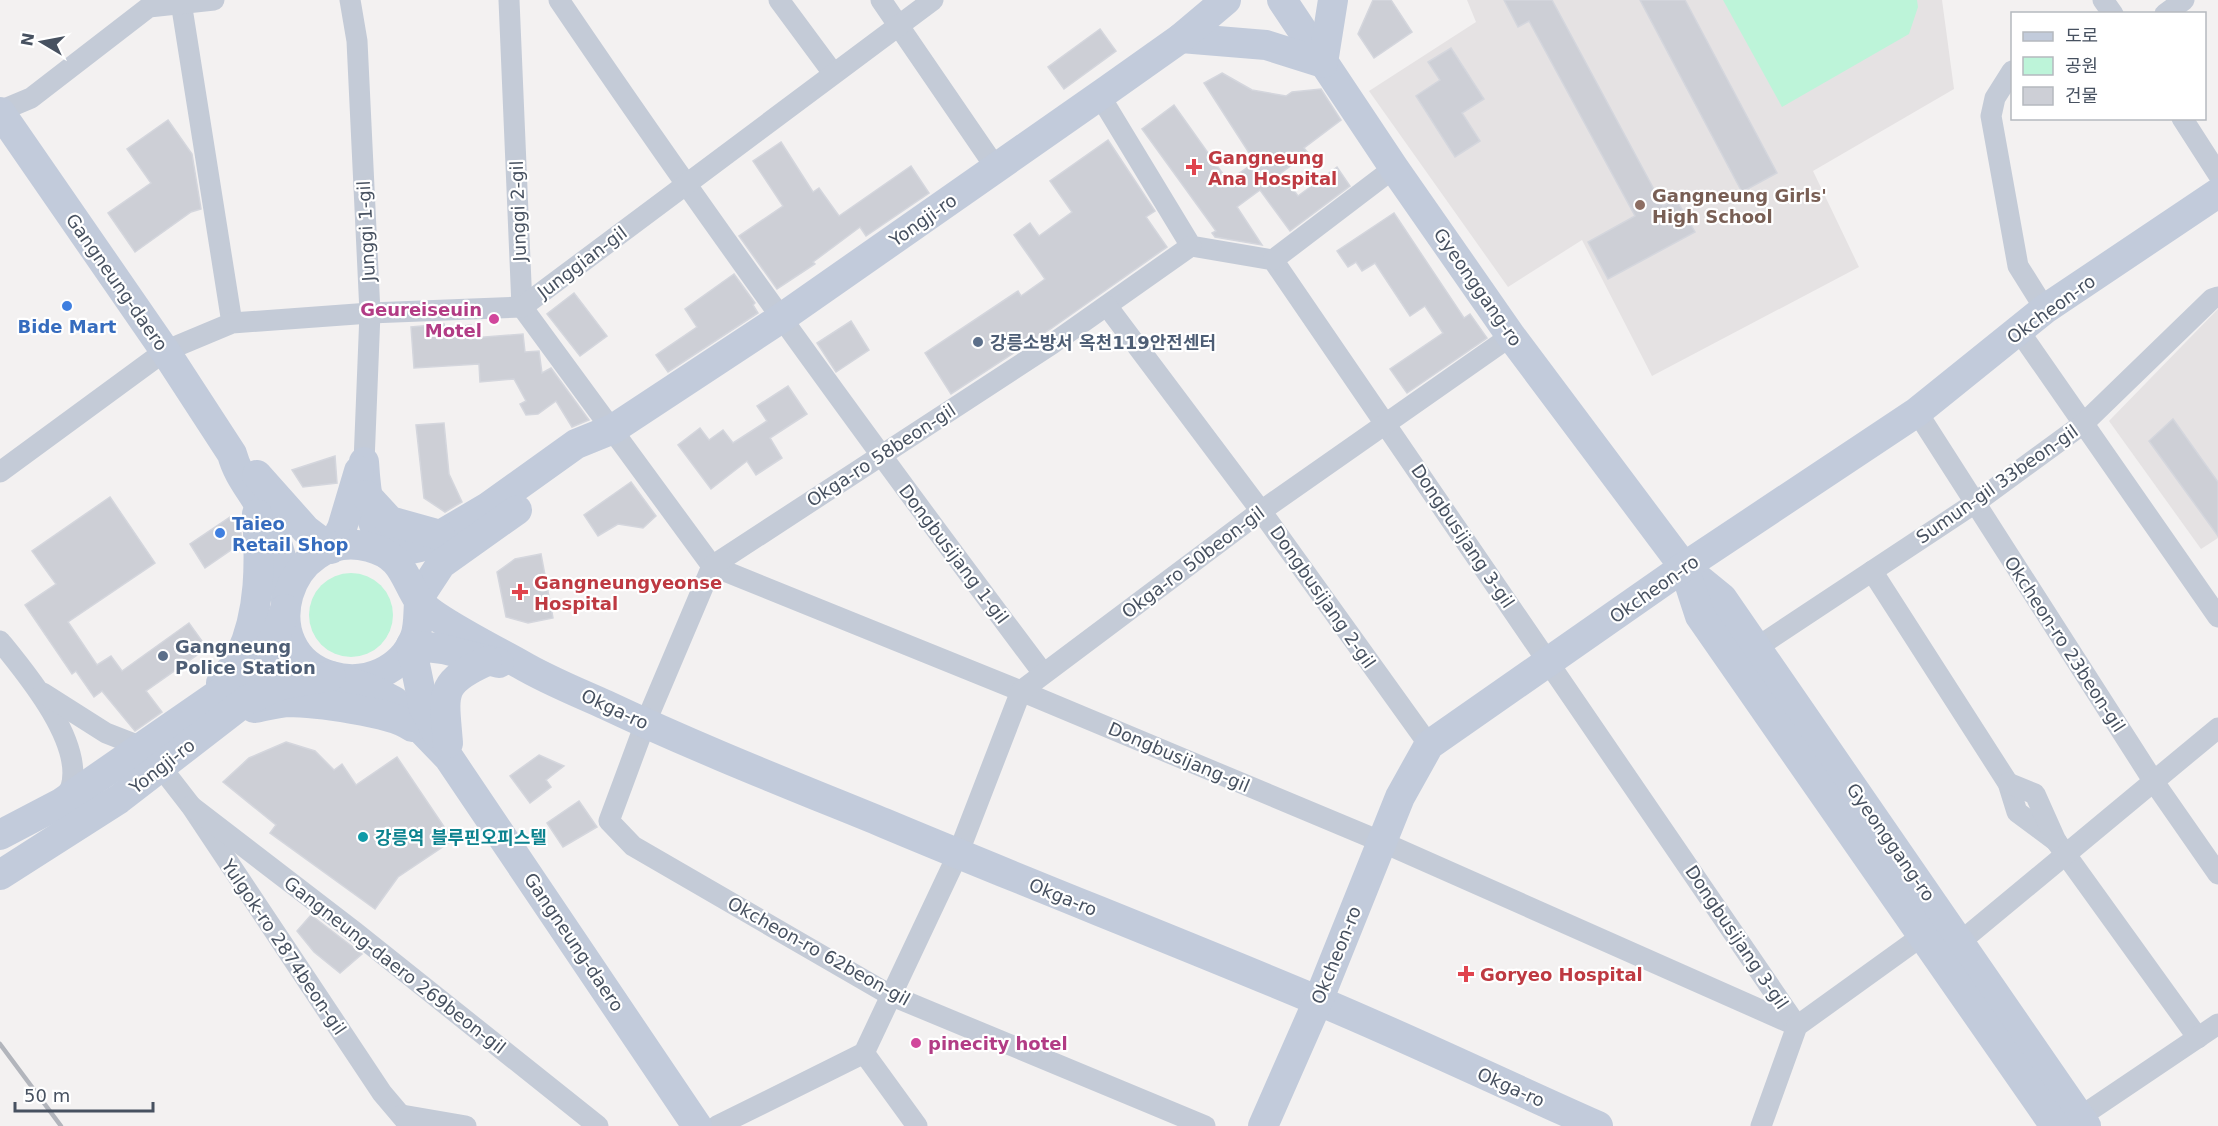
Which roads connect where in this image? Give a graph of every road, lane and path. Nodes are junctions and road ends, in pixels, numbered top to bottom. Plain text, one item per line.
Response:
1 (214, 0) edge
2 (350, 0) edge
3 (509, 0) edge
4 (559, 0) edge
5 (780, 0) edge
6 (881, 0) edge
7 (933, 0) edge
8 (1226, 0) edge
9 (1282, 0) edge
10 (1333, 0) edge
11 (2184, 0) edge
12 (181, 2) junction
13 (147, 4) edge
14 (2168, 12) edge
15 (897, 24) junction
16 (1181, 38) junction
17 (1323, 63) junction
18 (833, 73) junction
19 (2011, 74) edge
20 (1100, 96) junction
21 (0, 111) edge
22 (2183, 120) edge
23 (996, 168) junction
24 (1394, 168) junction
25 (2218, 174) edge
26 (684, 184) junction
27 (2218, 193) edge
28 (1191, 246) junction
29 (1273, 260) junction
30 (2218, 297) edge
31 (1107, 306) junction
32 (522, 307) junction
33 (2045, 309) junction
34 (370, 313) junction
35 (780, 319) junction
36 (232, 323) junction
37 (2019, 331) junction
38 (1511, 336) junction
39 (165, 351) junction
40 (1917, 412) junction
41 (1386, 422) junction
42 (2083, 424) junction
43 (613, 429) junction
44 (232, 453) junction
45 (880, 456) junction
46 (364, 462) joint
47 (0, 472) edge
48 (360, 494) junction
49 (257, 502) junction
50 (1975, 503) junction
51 (288, 510) junction
52 (1261, 511) junction
53 (440, 534) junction
54 (331, 549) junction
55 (387, 554) junction
56 (441, 564) junction
57 (711, 566) junction
58 (1684, 567) junction
59 (1872, 571) junction
60 (419, 601) junction
61 (286, 604) junction
62 (2218, 617) edge
63 (465, 632) junction
64 (0, 641) edge
65 (411, 645) junction
66 (1756, 648) junction
67 (487, 661) junction
68 (1548, 663) junction
69 (528, 669) junction
70 (1043, 673) junction
71 (338, 678) junction
72 (1021, 690) junction
73 (43, 693) junction
74 (218, 706) junction
75 (645, 724) junction
76 (2218, 728) edge
77 (1429, 746) junction
78 (151, 757) junction
79 (449, 758) junction
80 (2154, 782) junction
81 (61, 802) junction
82 (191, 806) junction
83 (0, 835) edge
84 (1382, 842) junction
85 (2061, 847) junction
86 (958, 854) junction
87 (2218, 874) edge
88 (0, 875) edge
89 (1922, 936) junction
90 (1960, 942) junction
91 (890, 994) junction
92 (1318, 1001) junction
93 (2218, 1024) edge
94 (1797, 1026) junction
95 (2198, 1038) junction
96 (864, 1053) junction
97 (406, 1120) edge
98 (2074, 1123) edge
99 (466, 1126) edge
100 (598, 1126) edge
101 (697, 1126) edge
102 (717, 1126) edge
103 (917, 1126) edge
104 (1205, 1126) edge
105 (1263, 1126) edge
106 (1598, 1126) edge
107 (1761, 1126) edge

1 - 12 street
2 - 34 street, Junggi 1-gil
3 - 32 street, Junggi 2-gil
4 - 26 street, Dongbusijang 1-gil
5 - 18 street
6 - 15 street
7 - 15 street, Junggian-gil
8 - 16 street, Yongji-ro
9 - 17 street, Gyeonggang-ro
10 - 17 street
11 - 14 street
12 - 13 street
12 - 36 street
13 - 21 street
15 - 18 street, Junggian-gil
15 - 23 street
16 - 17 street
16 - 20 street, Yongji-ro
17 - 24 street, Gyeonggang-ro
18 - 26 street, Junggian-gil
19 - 33 street
20 - 23 street, Yongji-ro
20 - 28 street
21 - 39 street, Gangneung-daero
22 - 25 street
23 - 35 street, Yongji-ro
24 - 29 street
24 - 38 street, Gyeonggang-ro
26 - 32 street, Junggian-gil
26 - 35 street, Dongbusijang 1-gil
27 - 33 street, Okcheon-ro
28 - 29 street
28 - 31 street, Okga-ro 58beon-gil
29 - 41 street, Dongbusijang 3-gil
30 - 42 street, Sumun-gil 33beon-gil
31 - 45 street, Okga-ro 58beon-gil
31 - 52 street, Dongbusijang 2-gil
32 - 34 street, Junggian-gil
32 - 43 street
33 - 37 street, Okcheon-ro
34 - 36 street, Junggian-gil
34 - 46 street, Junggi 1-gil
35 - 43 street, Yongji-ro
35 - 45 street, Dongbusijang 1-gil
36 - 39 street, Junggian-gil
37 - 40 street, Okcheon-ro
37 - 42 street
38 - 41 street, Okga-ro 50beon-gil
38 - 58 street, Gyeonggang-ro
39 - 44 street, Gangneung-daero
39 - 47 street, Junggian-gil
40 - 50 street, Okcheon-ro 23beon-gil
40 - 58 street, Okcheon-ro
41 - 52 street, Okga-ro 50beon-gil
41 - 68 street, Dongbusijang 3-gil
42 - 50 street, Sumun-gil 33beon-gil
42 - 62 street
43 - 53 street, Yongji-ro
43 - 56 street, Yongji-ro
43 - 57 street
44 - 49 street
44 - 51 street
45 - 57 street, Okga-ro 58beon-gil
45 - 70 street, Dongbusijang 1-gil
46 - 48 street
48 - 51 street
48 - 53 street
48 - 54 street
48 - 55 street
49 - 61 street
49 - 74 street
50 - 59 street, Sumun-gil 33beon-gil
50 - 80 street, Okcheon-ro 23beon-gil
51 - 54 street
52 - 70 street, Okga-ro 50beon-gil
52 - 77 street, Dongbusijang 2-gil
53 - 55 street, Yongji-ro
54 - 55 street
54 - 61 street
55 - 60 street
56 - 60 street
56 - 63 street
57 - 72 street, Dongbusijang-gil
57 - 75 street
58 - 66 street, Gyeonggang-ro
58 - 68 street, Okcheon-ro
58 - 89 street, Gyeonggang-ro
59 - 66 street, Sumun-gil 33beon-gil
59 - 85 street
60 - 63 street
60 - 65 street
61 - 71 street
61 - 74 street, Yongji-ro
63 - 69 street
64 - 73 street
65 - 67 street
65 - 71 street
65 - 79 street
66 - 90 street, Gyeonggang-ro
67 - 69 street
67 - 79 street
68 - 77 street, Okcheon-ro
68 - 94 street, Dongbusijang 3-gil
69 - 75 street, Okga-ro
70 - 72 street, Okga-ro 50beon-gil
71 - 74 street, Yongji-ro
71 - 79 street
72 - 84 street, Dongbusijang-gil
72 - 86 street
73 - 78 street
73 - 81 street
74 - 78 street, Yongji-ro
74 - 79 street
75 - 86 street, Okga-ro
75 - 91 street, Okcheon-ro 62beon-gil
76 - 80 street
77 - 84 street, Okcheon-ro
78 - 81 street, Yongji-ro
78 - 82 street, Yulgok-ro 2874beon-gil
78 - 88 street, Yongji-ro
79 - 101 street, Gangneung-daero
80 - 85 street
80 - 87 street, Okcheon-ro 23beon-gil
81 - 83 street, Yongji-ro
82 - 97 street, Yulgok-ro 2874beon-gil
82 - 100 street, Gangneung-daero 269beon-gil
84 - 92 street, Okcheon-ro
84 - 94 street, Dongbusijang-gil
85 - 90 street
85 - 95 street
86 - 91 street
86 - 92 street, Okga-ro
89 - 94 street
89 - 98 street, Gyeonggang-ro
90 - 98 street, Gyeonggang-ro
91 - 96 street
91 - 104 street, Okcheon-ro 62beon-gil
92 - 105 street, Okcheon-ro
92 - 106 street, Okga-ro
93 - 95 street
94 - 107 street
95 - 98 street
96 - 102 street
96 - 103 street
97 - 99 street

